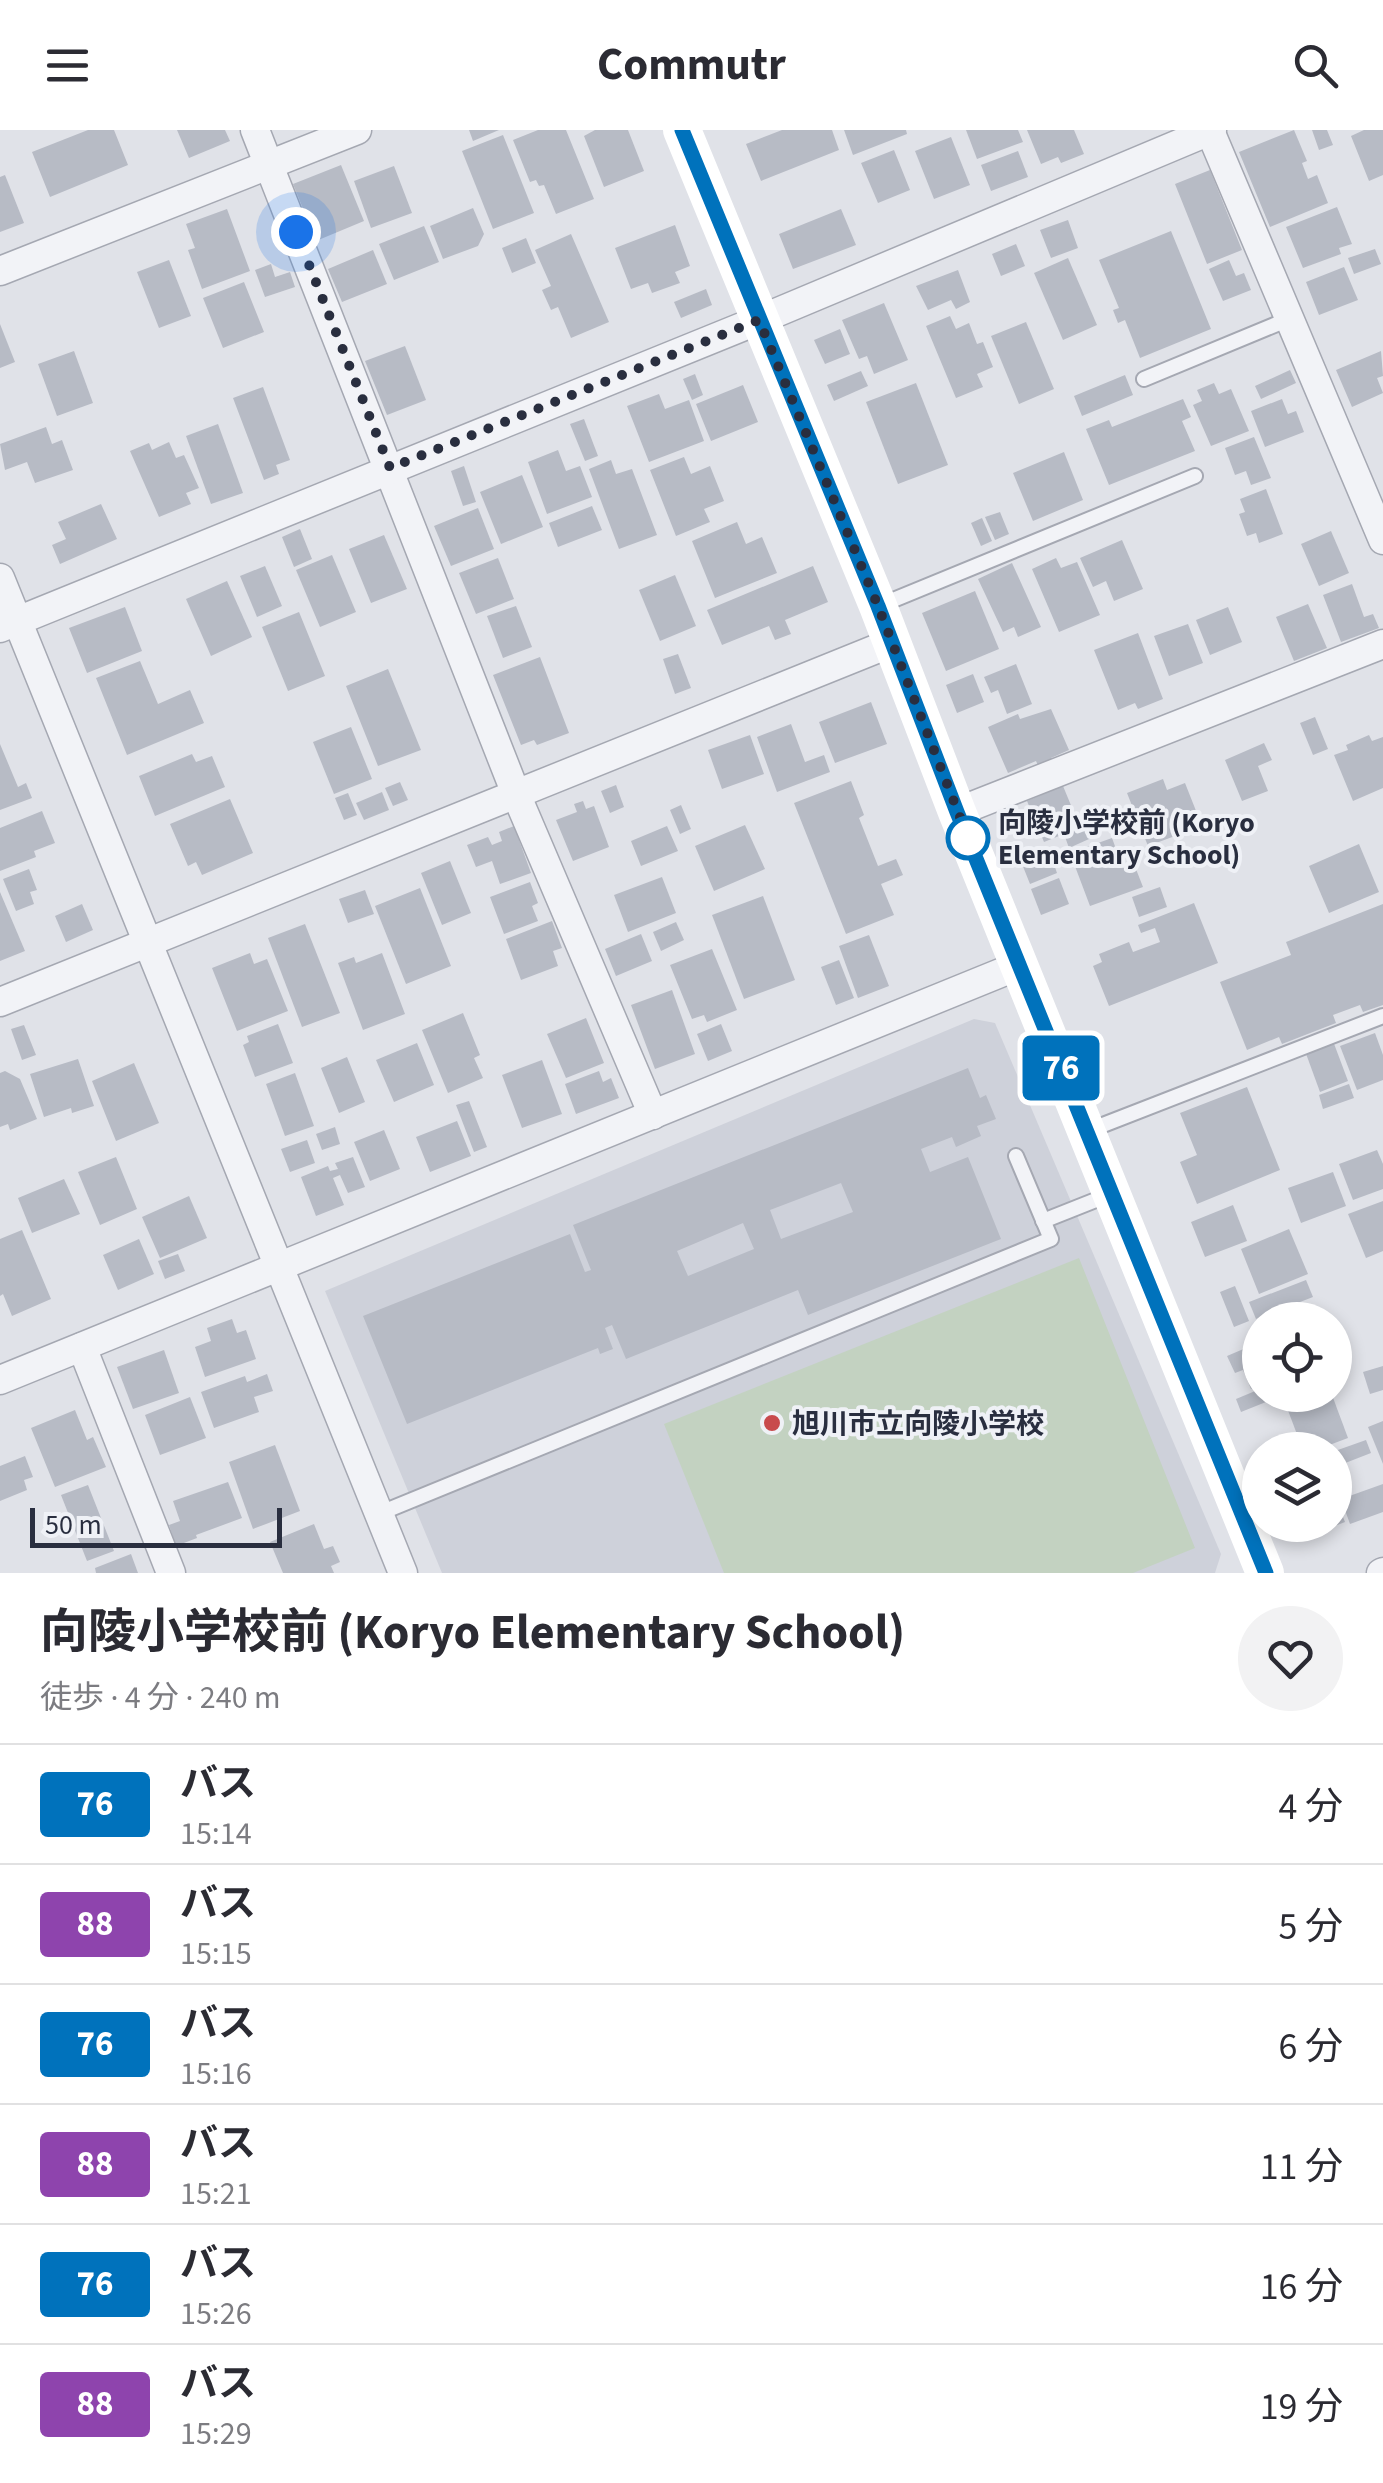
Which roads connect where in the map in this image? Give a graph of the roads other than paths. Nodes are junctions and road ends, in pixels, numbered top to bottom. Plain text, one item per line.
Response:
1 (254, 130) edge
2 (357, 130) edge
3 (682, 130) edge
4 (1211, 130) edge
5 (269, 164) junction
6 (0, 271) edge
7 (1289, 318) junction
8 (759, 320) junction
9 (1144, 380) dead end
10 (390, 468) junction
11 (1195, 476) dead end
12 (1383, 540) edge
13 (0, 578) edge
14 (878, 606) junction
15 (9, 624) edge
16 (891, 643) junction
17 (1383, 644) edge
18 (516, 794) junction
19 (957, 812) junction
20 (146, 943) junction
21 (1020, 965) junction
22 (0, 1002) edge
23 (1383, 1016) edge
24 (653, 1116) junction
25 (1087, 1132) junction
26 (1016, 1156) dead end
27 (1112, 1194) junction
28 (1043, 1222) junction
29 (278, 1270) junction
30 (82, 1347) junction
31 (0, 1380) edge
32 (378, 1514) junction
33 (171, 1573) edge
34 (402, 1573) edge
35 (1266, 1573) edge

1 - 5 street
2 - 5 street
3 - 8 street
4 - 7 street
4 - 8 street
5 - 6 street
5 - 10 street
7 - 9 lane
7 - 12 street
8 - 10 street
8 - 14 street
10 - 15 street
10 - 18 street
11 - 14 lane
13 - 15 street
14 - 16 street
15 - 20 street
16 - 18 street
16 - 19 street
17 - 19 street
18 - 20 street
18 - 24 street
19 - 21 street
20 - 22 street
20 - 29 street
21 - 24 street
21 - 25 street
23 - 25 lane
24 - 29 street
25 - 27 street
26 - 28 lane
27 - 28 lane
27 - 35 street
28 - 32 lane
29 - 30 street
29 - 32 street
30 - 31 street
30 - 33 street
32 - 34 street

